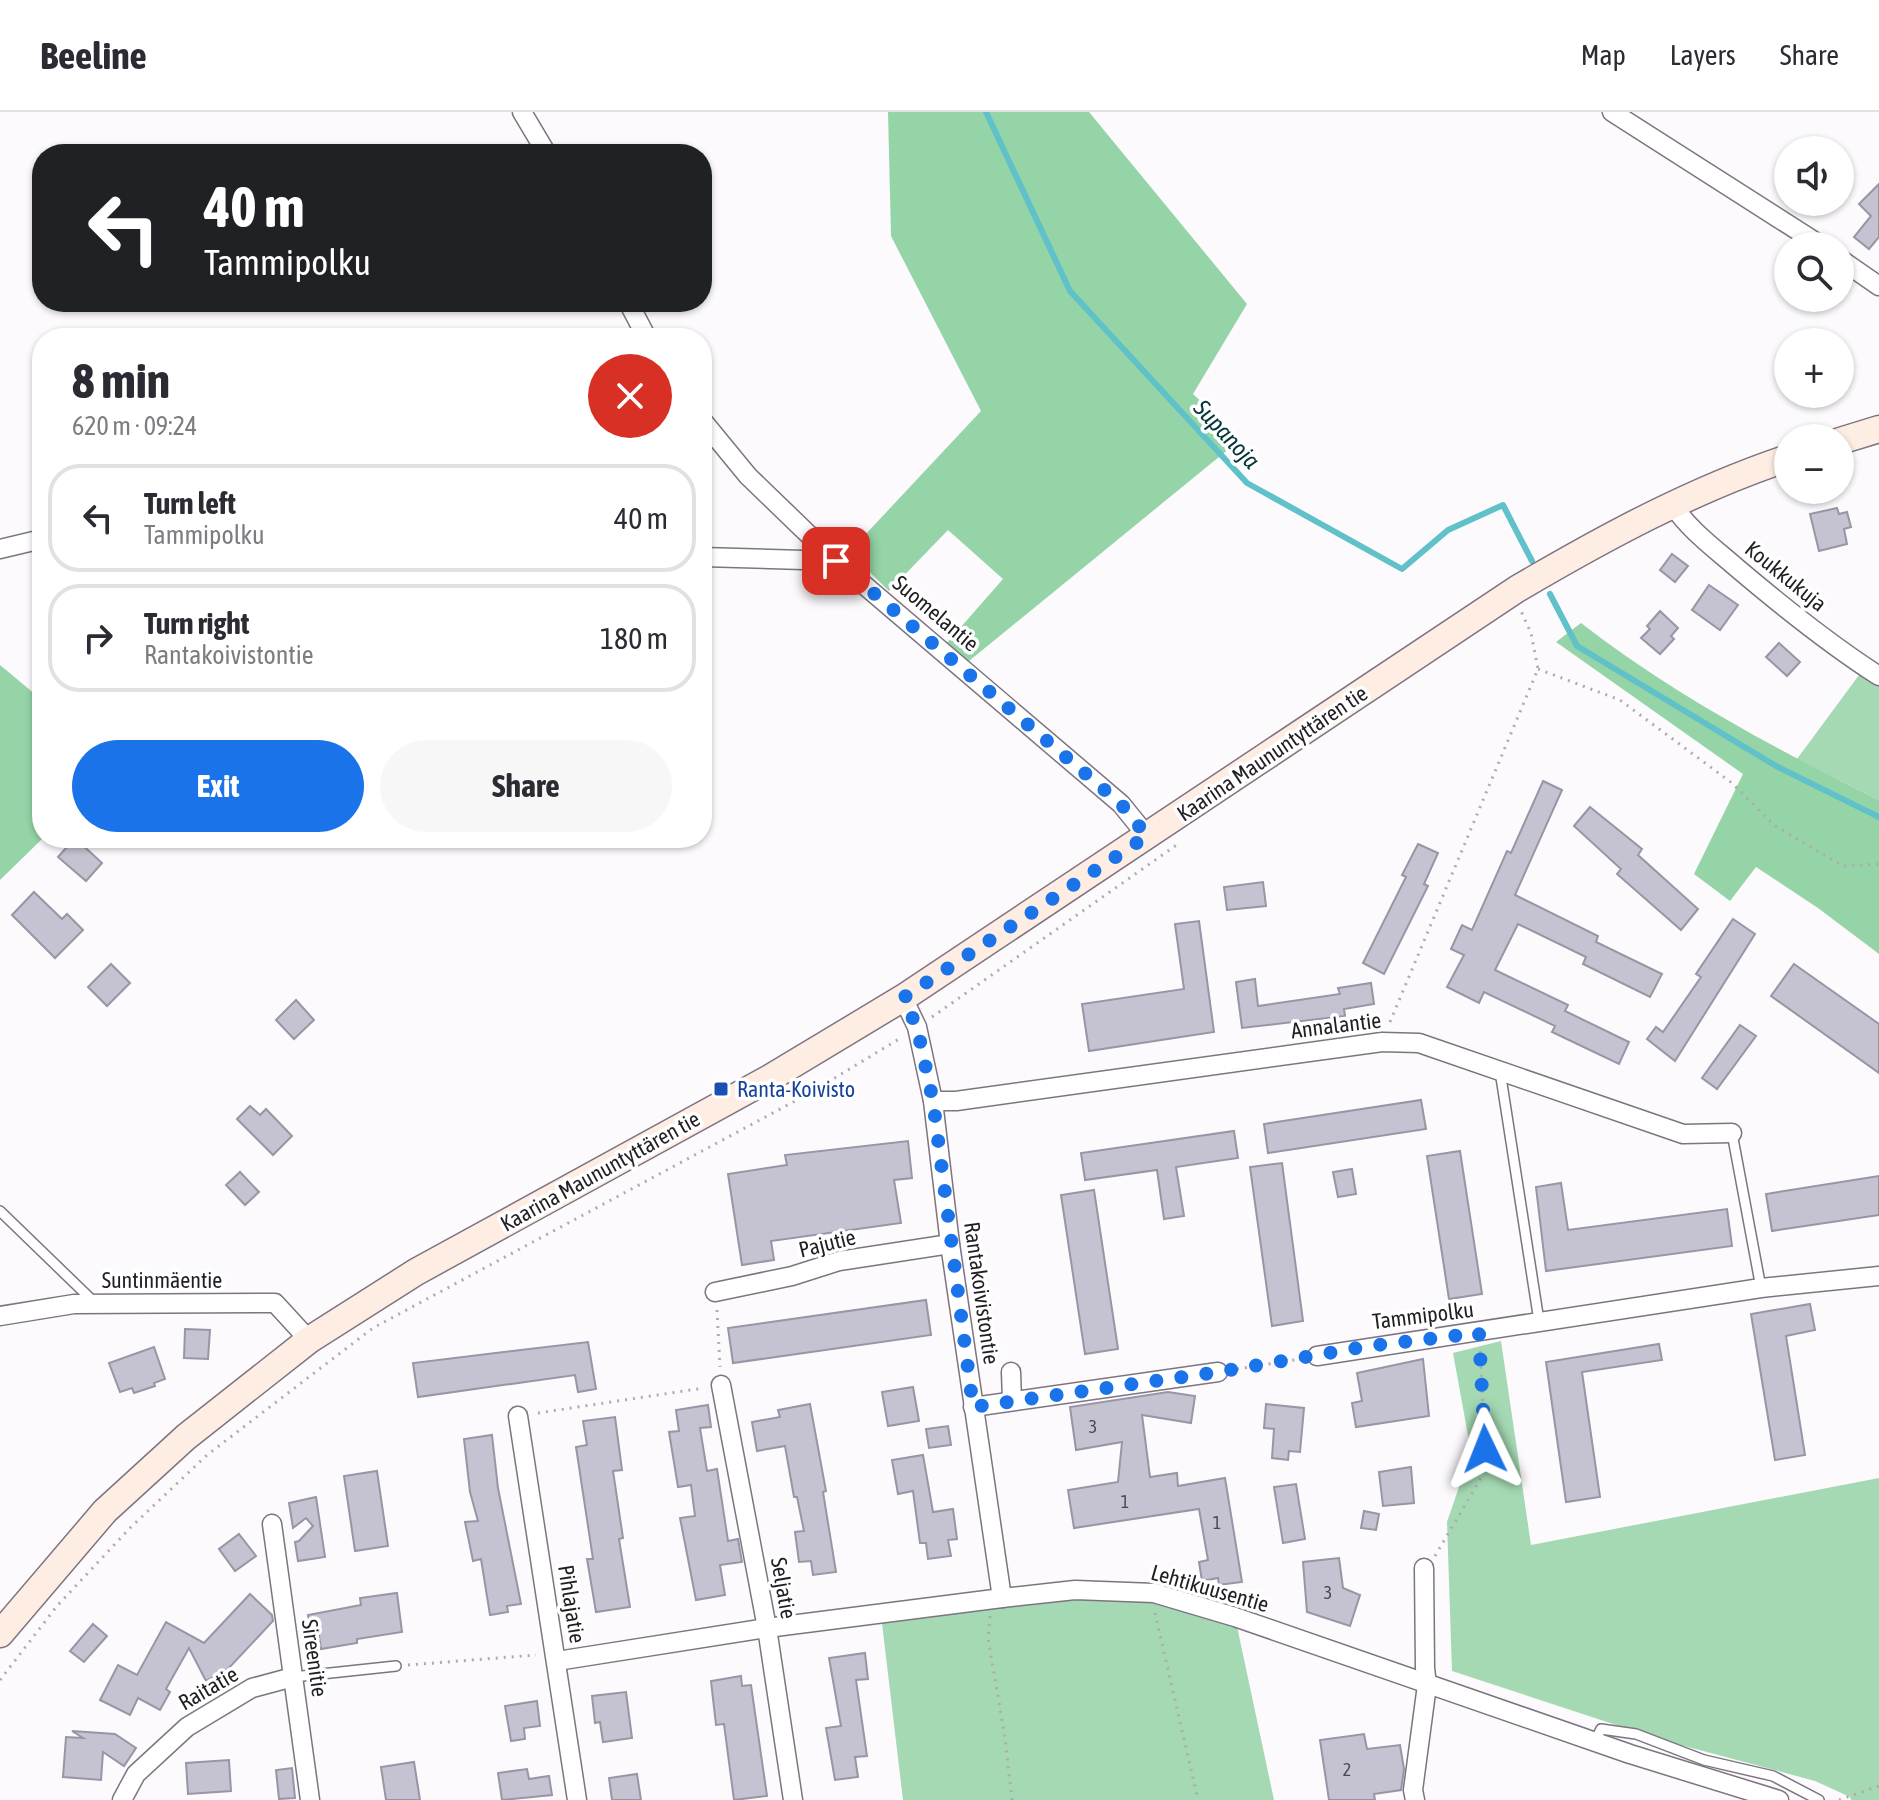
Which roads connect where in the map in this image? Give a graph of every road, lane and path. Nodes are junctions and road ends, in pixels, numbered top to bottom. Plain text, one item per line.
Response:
1 (522, 112) edge
2 (1612, 112) edge
3 (541, 144) edge
4 (1800, 232) edge
5 (1854, 269) edge
6 (1879, 286) edge
7 (1879, 429) edge
8 (712, 432) edge
9 (1854, 437) edge
10 (1774, 463) edge
11 (1672, 504) junction
12 (32, 541) edge
13 (0, 549) edge
14 (712, 557) edge
15 (836, 561) junction
16 (1519, 607) dead end
17 (1538, 669) junction
18 (1879, 676) edge
19 (1147, 836) junction
20 (1879, 864) edge
21 (903, 998) junction
22 (1382, 1042) junction
23 (1500, 1071) junction
24 (933, 1101) junction
25 (1732, 1133) joint
26 (0, 1211) edge
27 (950, 1244) junction
28 (1879, 1276) edge
29 (1761, 1288) junction
30 (715, 1292) joint
31 (96, 1304) junction
32 (0, 1316) edge
33 (1539, 1321) junction
34 (1479, 1333) junction
35 (309, 1340) junction
36 (1317, 1356) joint
37 (1011, 1372) dead end
38 (1218, 1372) joint
39 (721, 1385) junction
40 (1012, 1401) junction
41 (973, 1407) junction
42 (518, 1416) joint
43 (272, 1524) dead end
44 (1424, 1568) joint
45 (1154, 1593) junction
46 (996, 1599) junction
47 (767, 1628) junction
48 (0, 1634) edge
49 (556, 1657) junction
50 (396, 1666) joint
51 (293, 1677) junction
52 (1427, 1685) junction
53 (1595, 1741) junction
54 (1879, 1786) edge
55 (122, 1800) edge
56 (310, 1800) edge
57 (577, 1800) edge
58 (793, 1800) edge
59 (1012, 1800) edge
60 (1198, 1800) edge
61 (1415, 1800) edge
62 (1779, 1800) edge
63 (1819, 1800) edge
64 (1839, 1800) edge

1 - 3 street
2 - 4 street
5 - 6 street
7 - 9 main road
8 - 15 street, Suomelantie
10 - 11 main road, Kaarina Maununtyttären tie
11 - 18 street, Koukkukuja
11 - 19 main road, Kaarina Maununtyttären tie
12 - 13 street
14 - 15 street
15 - 19 street, Suomelantie
16 - 17 path
17 - 20 path
17 - 22 path
19 - 21 main road, Kaarina Maununtyttären tie
21 - 24 street, Rantakoivistontie
21 - 35 main road, Kaarina Maununtyttären tie
22 - 23 street, Annalantie
22 - 24 street, Annalantie
23 - 25 street, Annalantie
23 - 33 lane
24 - 27 street, Rantakoivistontie
25 - 29 lane
26 - 31 lane
27 - 30 street, Pajutie
27 - 41 street, Rantakoivistontie
28 - 29 street, Tammipolku
29 - 33 street, Tammipolku
30 - 39 path
31 - 32 street, Suntinmäentie
31 - 35 street, Suntinmäentie
33 - 34 street, Tammipolku
34 - 36 street, Tammipolku
34 - 44 path
35 - 48 main road, Kaarina Maununtyttären tie
36 - 38 path
37 - 40 street
38 - 40 street
39 - 42 path
39 - 47 street, Seljatie
40 - 41 street
41 - 46 street, Rantakoivistontie
42 - 49 street, Pihlajatie
43 - 51 street, Sireenitie
44 - 52 street
45 - 46 street, Lehtikuusentie
45 - 52 street, Lehtikuusentie
45 - 60 path
46 - 47 street, Lehtikuusentie
46 - 59 path
47 - 49 street, Lehtikuusentie
47 - 58 street, Seljatie
49 - 50 path
49 - 57 street, Pihlajatie
50 - 51 lane, Raitatie
51 - 55 street, Raitatie
51 - 56 street, Sireenitie
52 - 53 street, Lehtikuusentie
52 - 61 street
53 - 62 street, Lehtikuusentie
53 - 63 lane
54 - 64 path

